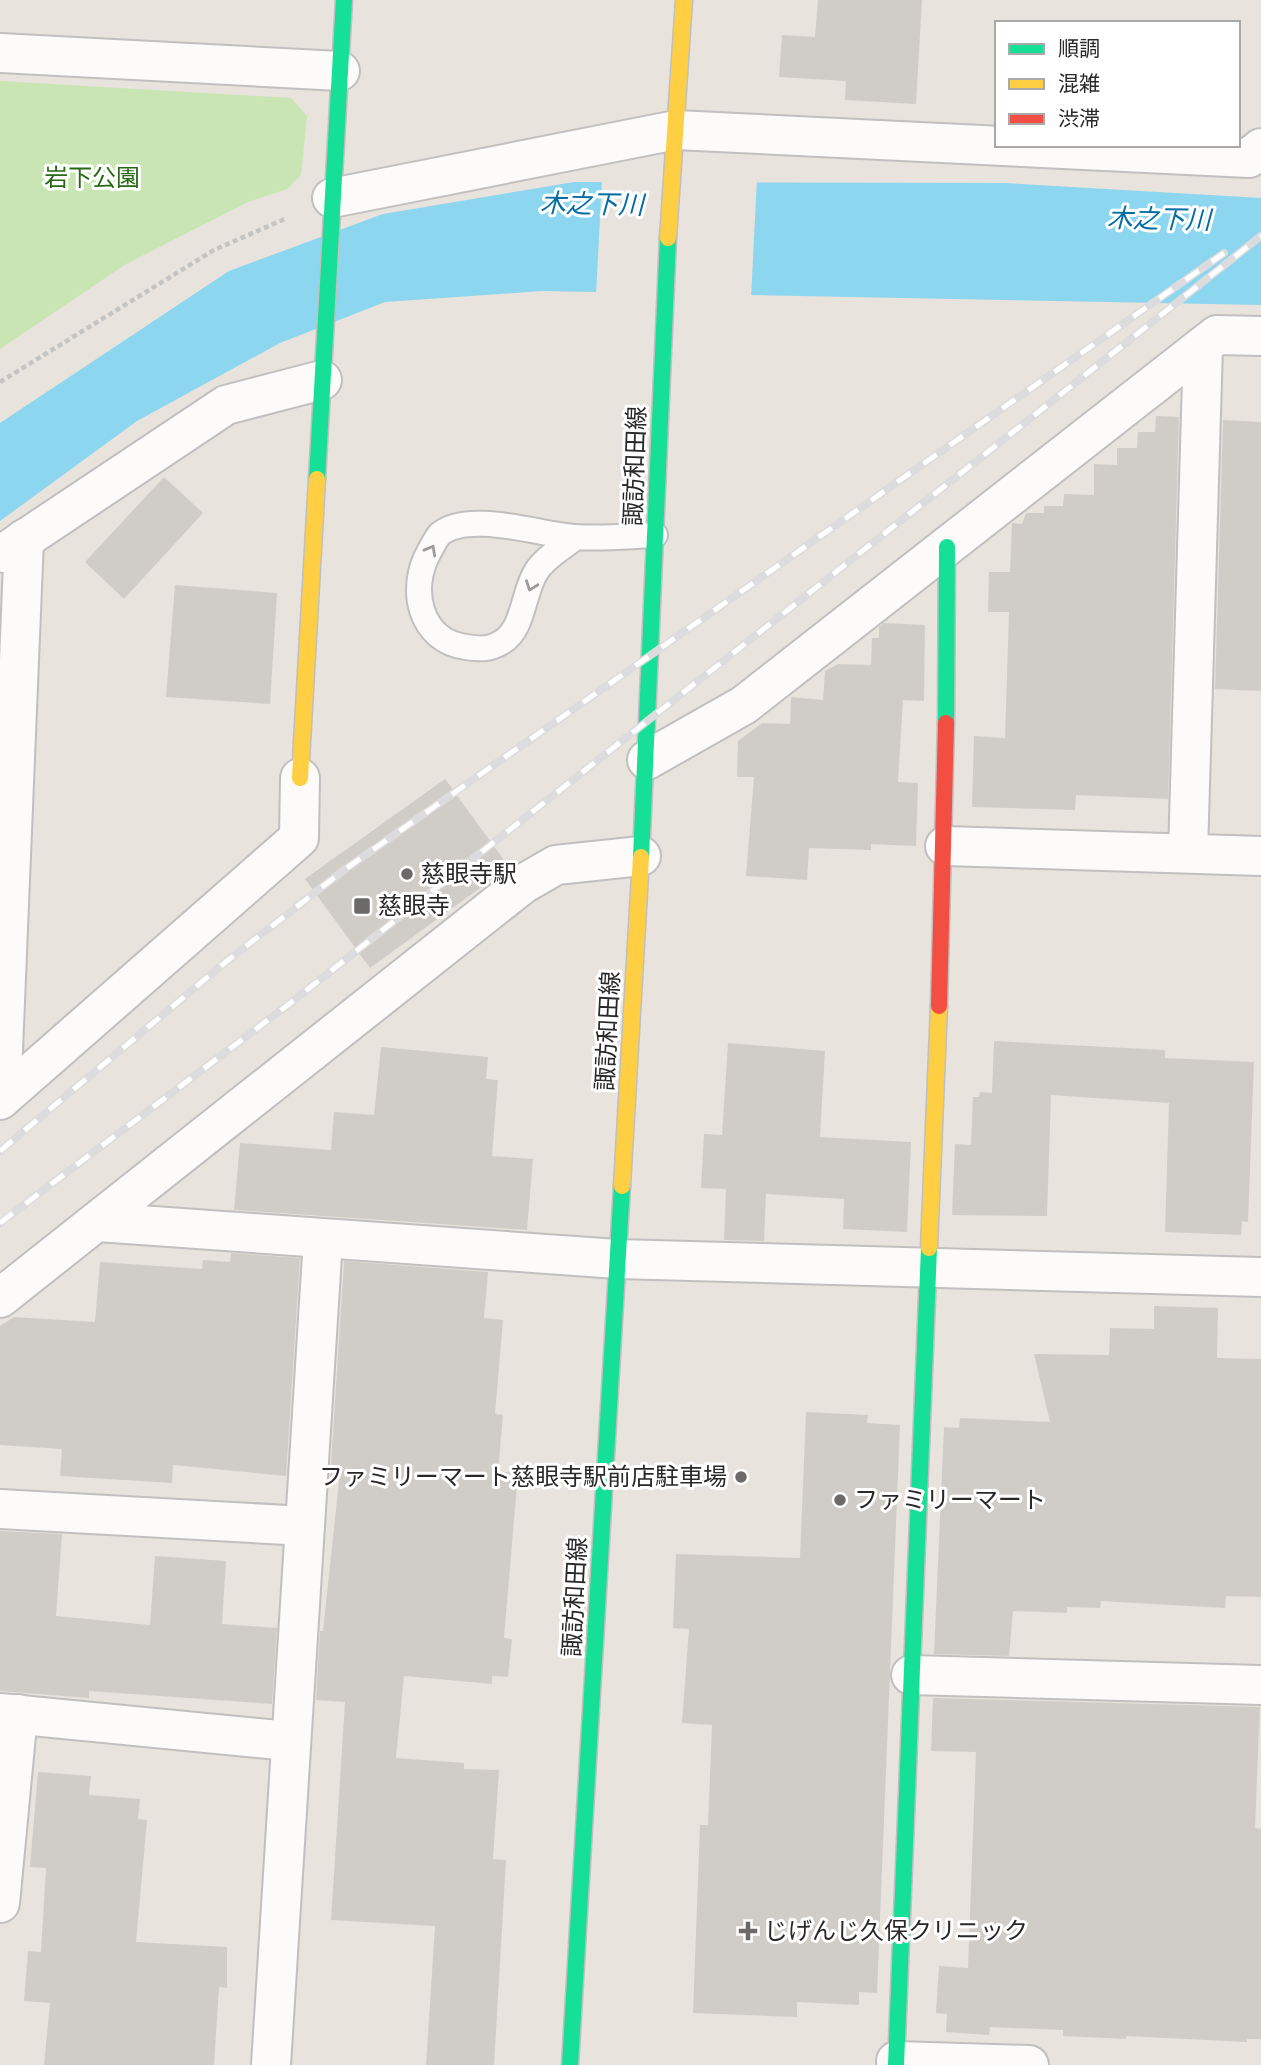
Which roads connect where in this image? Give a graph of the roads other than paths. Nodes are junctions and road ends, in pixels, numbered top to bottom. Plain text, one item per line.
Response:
1 (344, 0) edge
2 (684, 0) edge
3 (0, 53) edge
4 (340, 71) junction
5 (675, 145) junction
6 (1261, 148) edge
7 (331, 211) junction
8 (1261, 336) edge
9 (1203, 346) junction
10 (322, 367) junction
11 (655, 535) junction
12 (576, 537) junction
13 (947, 547) junction
14 (12, 548) edge
15 (647, 760) junction
16 (300, 778) joint
17 (946, 846) junction
18 (1188, 853) junction
19 (641, 856) junction
20 (1261, 856) edge
21 (0, 1099) edge
22 (98, 1222) junction
23 (323, 1240) junction
24 (617, 1259) junction
25 (927, 1268) junction
26 (1261, 1277) edge
27 (0, 1298) edge
28 (0, 1509) edge
29 (305, 1527) junction
30 (911, 1675) junction
31 (1261, 1685) edge
32 (9, 1714) edge
33 (289, 1741) junction
34 (0, 1903) edge
35 (896, 2063) edge
36 (271, 2065) edge
37 (570, 2065) edge
38 (1029, 2065) edge

1 - 4 street
2 - 5 street, 諏訪和田線
3 - 4 street
4 - 7 street
5 - 6 street
5 - 7 street
5 - 11 street, 諏訪和田線
7 - 10 street
8 - 9 street
9 - 13 street
9 - 18 street
10 - 14 street
10 - 16 street
11 - 12 lane
11 - 15 street, 諏訪和田線
12 -> 12 lane
13 - 15 street
13 - 17 street
14 - 21 street
15 - 19 street, 諏訪和田線
16 - 21 street
17 - 18 street
17 - 25 street
18 - 20 street
19 - 22 street
19 - 24 street, 諏訪和田線
22 - 23 street
22 - 27 street
23 - 24 street
23 - 29 street
24 - 25 street
24 - 37 street, 諏訪和田線
25 - 26 street
25 - 30 street
28 - 29 street
29 - 33 street
30 - 31 street
30 - 35 street
32 - 33 street
32 - 34 street
33 - 36 street
35 - 38 street

